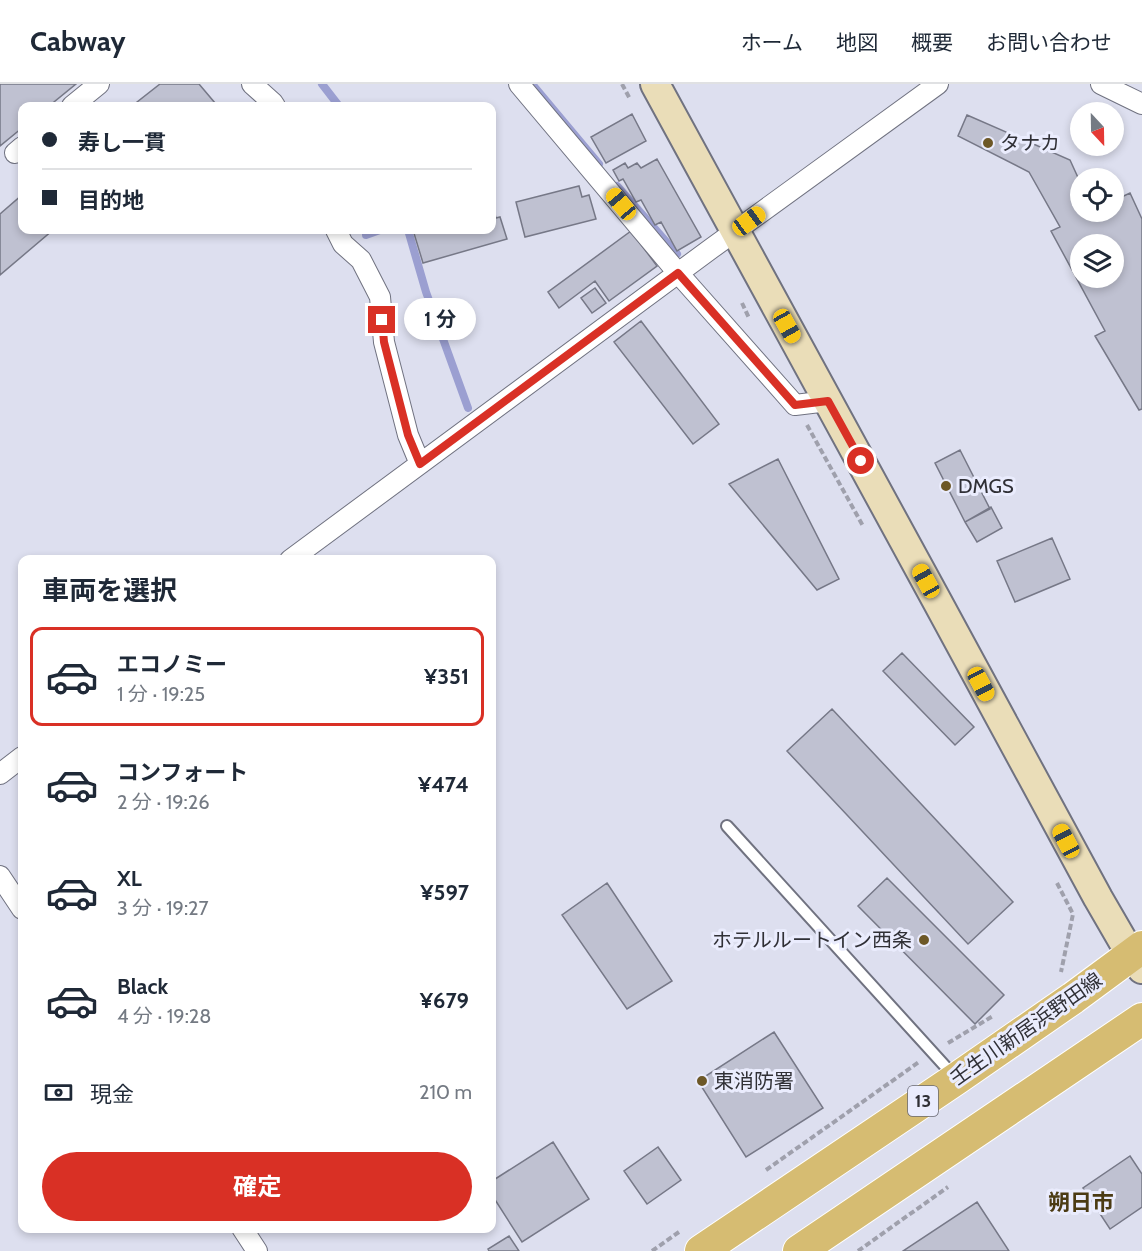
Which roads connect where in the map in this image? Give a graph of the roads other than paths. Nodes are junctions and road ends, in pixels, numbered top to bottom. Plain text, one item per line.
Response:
1 (99, 84) edge
2 (252, 84) edge
3 (519, 84) edge
4 (655, 84) edge
5 (938, 84) edge
6 (1101, 84) edge
7 (77, 102) edge
8 (272, 102) edge
9 (1142, 104) edge
10 (735, 231) junction
11 (338, 234) edge
12 (678, 273) junction
13 (828, 401) junction
14 (420, 464) junction
15 (297, 555) edge
16 (18, 760) edge
17 (0, 774) edge
18 (727, 826) dead end
19 (0, 876) edge
20 (18, 903) edge
21 (1138, 957) edge
22 (1142, 1019) edge
23 (956, 1079) junction
24 (245, 1233) edge
25 (691, 1241) edge
26 (257, 1251) edge
27 (799, 1251) edge

1 - 7 street
2 - 8 street
3 - 12 street
4 - 10 main road
5 - 10 street
6 - 9 street
10 - 12 street
10 - 13 main road
11 - 14 street
12 - 13 street
12 - 14 street
13 - 21 main road
14 - 15 street
16 - 17 street
18 - 23 lane
19 - 20 street
21 - 23 main road, 壬生川新居浜野田線 / 13
22 - 27 main road
23 - 25 main road, 壬生川新居浜野田線 / 13
24 - 26 street

